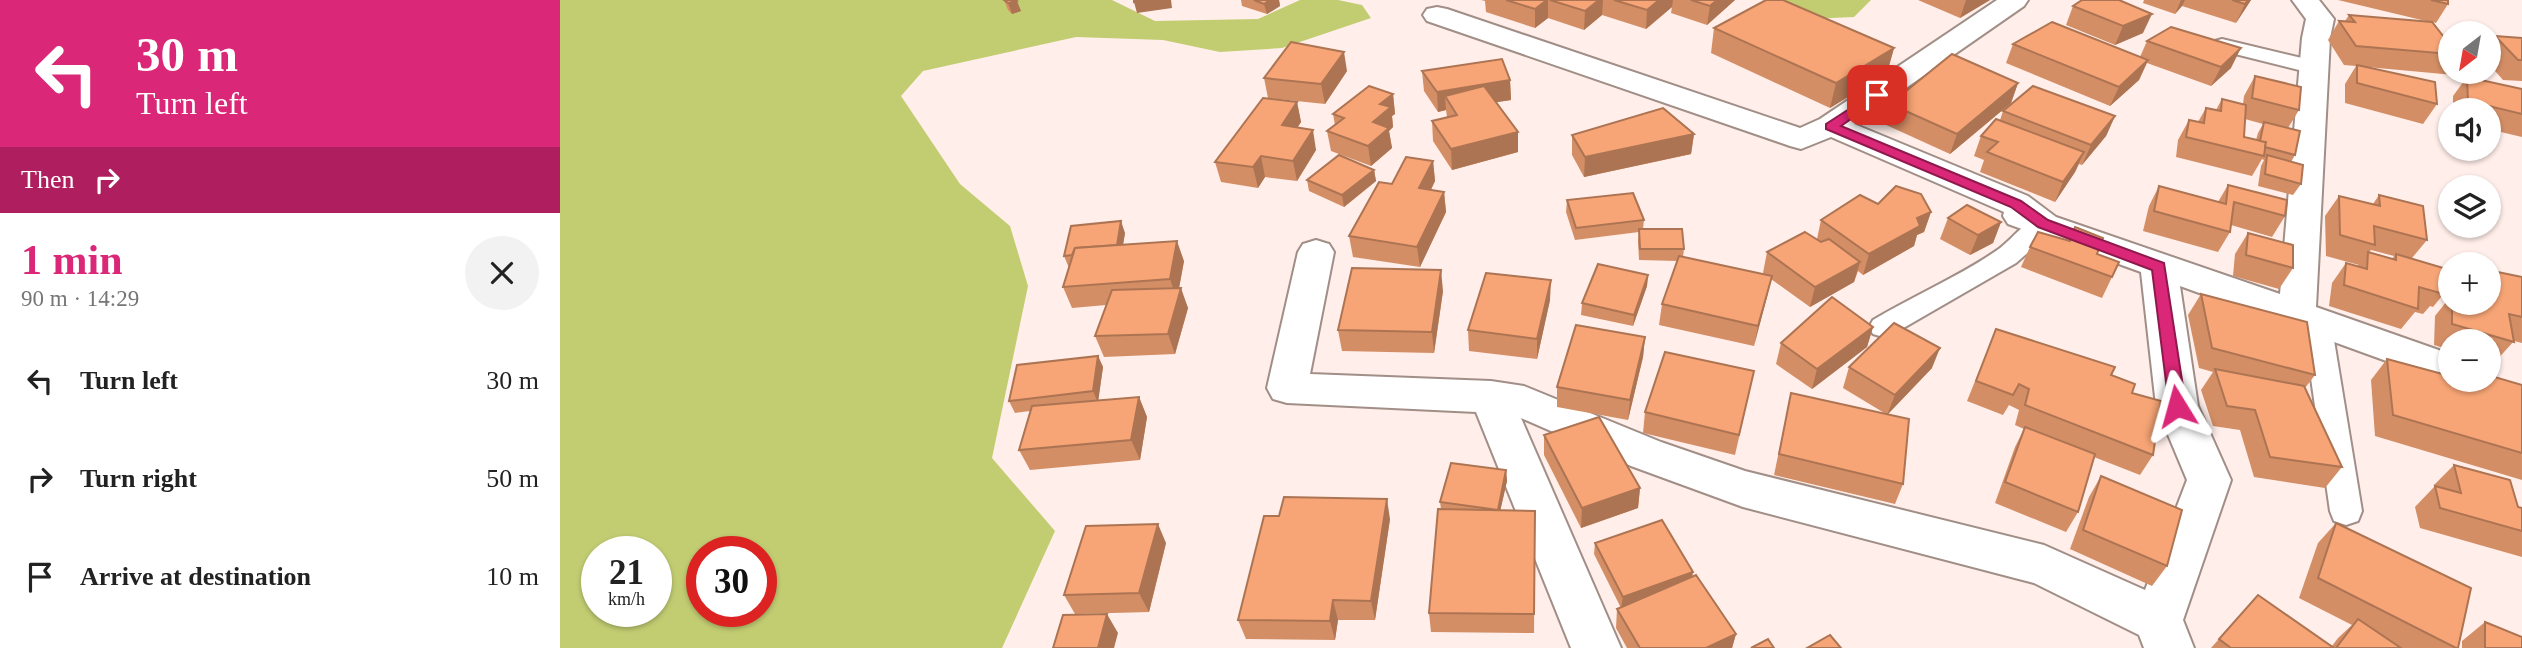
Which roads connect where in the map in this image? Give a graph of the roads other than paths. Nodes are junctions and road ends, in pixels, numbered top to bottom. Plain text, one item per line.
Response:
1 (2015, 0) edge
2 (2305, 0) edge
3 (1437, 15) dead end
4 (2222, 45) edge
5 (2315, 68) junction
6 (1831, 126) junction
7 (1978, 202) dead end
8 (2043, 223) junction
9 (1317, 251) dead end
10 (2159, 267) junction
11 (2307, 318) junction
12 (1883, 327) dead end
13 (2438, 365) edge
14 (1491, 397) junction
15 (2346, 511) dead end
16 (2164, 634) edge
17 (1585, 645) edge

1 - 6 street
2 - 5 street
3 - 6 street
4 - 5 lane
5 - 11 street
6 - 8 street
7 - 8 street
8 - 10 street
8 - 12 lane
9 - 14 street
10 - 11 street
10 - 16 street
11 - 13 street
11 - 15 lane
14 - 16 street
14 - 17 street

